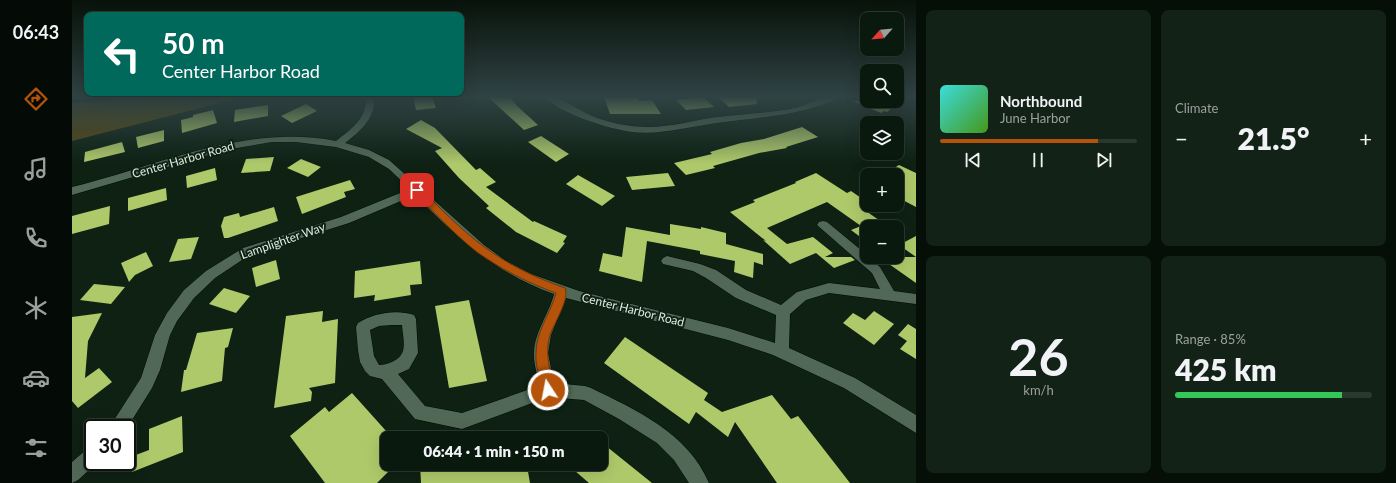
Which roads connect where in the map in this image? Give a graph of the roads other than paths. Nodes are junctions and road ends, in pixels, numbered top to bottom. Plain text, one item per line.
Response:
1 (364, 120) edge
2 (592, 120) edge
3 (721, 120) edge
4 (338, 144) junction
5 (417, 190) junction
6 (72, 191) edge
7 (823, 225) dead end
8 (667, 261) dead end
9 (561, 291) junction
10 (891, 296) junction
11 (916, 299) edge
12 (783, 312) junction
13 (782, 352) junction
14 (386, 372) dead end
15 (548, 390) junction
16 (124, 419) edge
17 (916, 425) edge
18 (84, 463) edge
19 (72, 474) edge
20 (700, 483) edge

1 - 4 street
2 - 3 street
4 - 5 street, Center Harbor Road
4 - 6 street, Center Harbor Road
5 - 9 street, Center Harbor Road
5 - 16 street, Lamplighter Way
7 - 10 street
8 - 12 street
9 - 13 street, Center Harbor Road
9 - 15 street
10 - 11 street
10 - 12 street
12 - 13 street
13 - 17 street, Center Harbor Road
14 - 15 street
15 - 20 street
18 - 19 street

